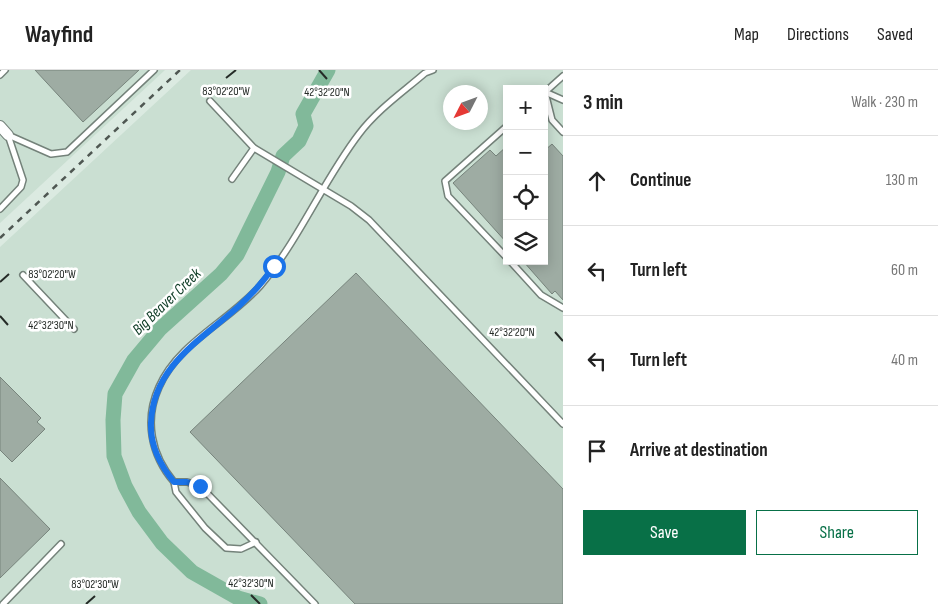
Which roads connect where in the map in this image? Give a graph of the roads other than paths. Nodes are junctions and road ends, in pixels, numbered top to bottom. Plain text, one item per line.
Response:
1 (5, 70) edge
2 (154, 70) edge
3 (433, 70) edge
4 (0, 75) edge
5 (563, 76) edge
6 (548, 89) edge
7 (548, 93) edge
8 (210, 100) dead end
9 (563, 100) edge
10 (548, 104) edge
11 (0, 126) edge
12 (503, 130) edge
13 (563, 132) edge
14 (8, 135) junction
15 (254, 148) junction
16 (232, 179) dead end
17 (323, 190) junction
18 (0, 209) edge
19 (503, 254) edge
20 (514, 265) edge
21 (23, 275) dead end
22 (563, 308) edge
23 (74, 329) dead end
24 (563, 424) edge
25 (174, 482) junction
26 (256, 542) junction
27 (61, 544) dead end
28 (3, 604) edge
29 (315, 604) edge

1 - 4 lane
2 - 14 lane
3 - 17 lane
5 - 6 lane
7 - 9 lane
8 - 15 lane
10 - 13 lane
11 - 14 street
12 - 19 lane
14 - 18 lane
15 - 16 lane
15 - 17 lane
17 - 24 lane
17 - 25 lane
20 - 22 lane
21 - 23 lane
25 - 26 lane
25 - 26 lane
26 - 29 lane
27 - 28 lane

